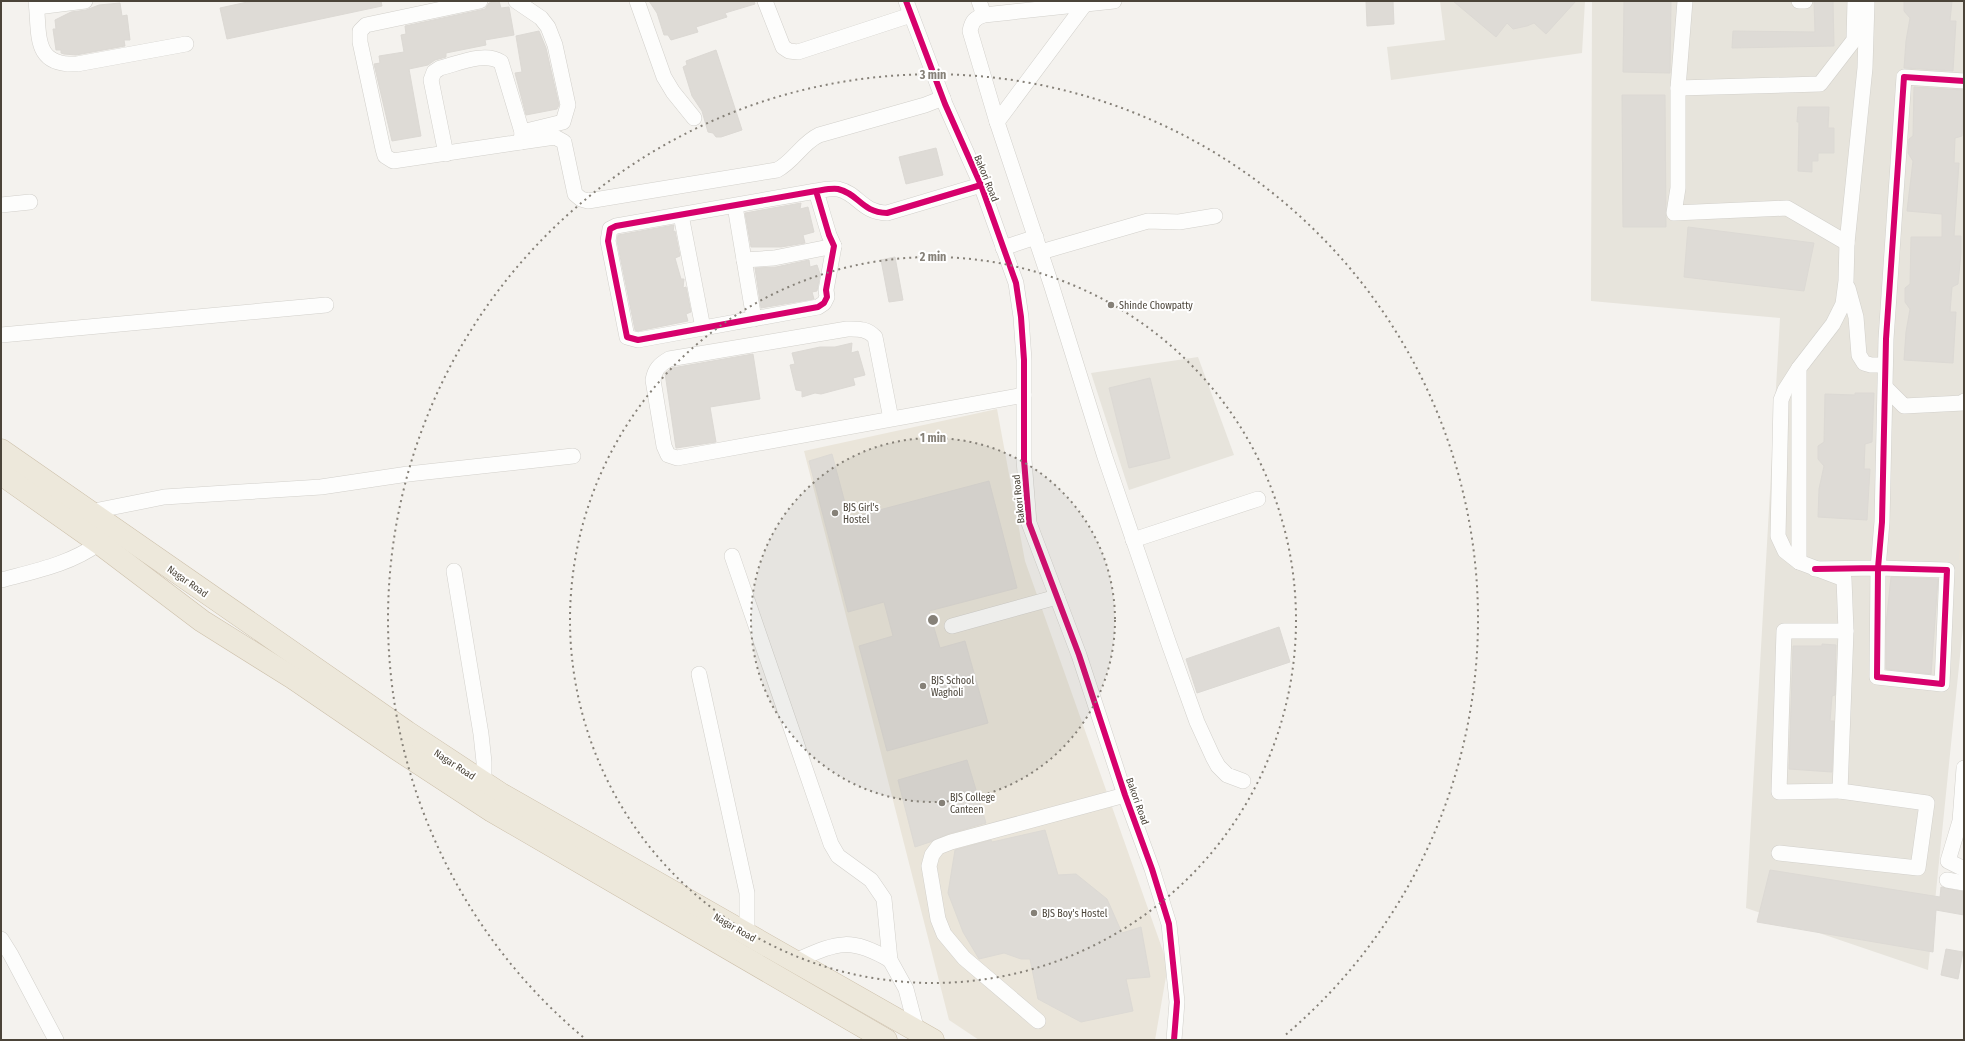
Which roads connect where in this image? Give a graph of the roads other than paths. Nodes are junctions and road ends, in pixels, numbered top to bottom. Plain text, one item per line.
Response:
1 (85, 1) edge
2 (480, 1) edge
3 (516, 1) edge
4 (637, 1) edge
5 (765, 1) edge
6 (979, 1) edge
7 (1114, 1) edge
8 (1685, 1) edge
9 (1799, 1) edge
10 (1805, 1) edge
11 (1855, 1) edge
12 (1867, 1) edge
13 (36, 4) edge
14 (1085, 4) junction
15 (908, 8) edge
16 (984, 16) junction
17 (186, 44) dead end
18 (1964, 81) edge
19 (1678, 88) junction
20 (943, 98) junction
21 (694, 118) dead end
22 (997, 122) junction
23 (522, 137) junction
24 (446, 154) junction
25 (980, 185) junction
26 (816, 191) junction
27 (30, 202) dead end
28 (1, 205) edge
29 (735, 206) junction
30 (681, 215) junction
31 (1215, 216) dead end
32 (1036, 237) junction
33 (1847, 243) junction
34 (834, 246) junction
35 (1003, 248) junction
36 (1041, 252) junction
37 (744, 260) junction
38 (1846, 281) junction
39 (326, 305) dead end
40 (754, 319) junction
41 (703, 328) junction
42 (1, 335) edge
43 (1885, 365) junction
44 (1799, 368) junction
45 (1886, 388) junction
46 (1024, 395) junction
47 (1964, 401) edge
48 (890, 419) junction
49 (1, 450) edge
50 (573, 456) dead end
51 (1, 474) edge
52 (1258, 499) dead end
53 (89, 512) junction
54 (1133, 540) junction
55 (99, 543) junction
56 (732, 556) dead end
57 (1799, 562) junction
58 (1878, 568) junction
59 (1815, 569) junction
60 (454, 571) dead end
61 (1, 580) edge
62 (1057, 597) junction
63 (952, 626) dead end
64 (1846, 631) junction
65 (699, 674) dead end
66 (1964, 768) edge
67 (1243, 781) dead end
68 (484, 783) junction
69 (1840, 791) junction
70 (1125, 795) junction
71 (1779, 853) dead end
72 (1964, 870) edge
73 (1947, 880) dead end
74 (1964, 883) edge
75 (747, 934) junction
76 (1, 939) edge
77 (890, 960) junction
78 (795, 961) junction
79 (1038, 1021) dead end
80 (925, 1035) edge
81 (56, 1040) edge
82 (886, 1040) edge
83 (1174, 1040) edge

1 - 13 street
2 - 24 street
3 - 23 street
4 - 21 street
5 - 15 street
6 - 16 street
7 - 14 street
8 - 19 street
9 - 10 street
11 - 19 street
12 - 33 street
13 - 17 street
14 - 16 street
14 - 22 street
15 - 20 street, Bakori Road
16 - 22 street
18 - 43 street
19 - 33 street
20 - 23 street
20 - 25 street, Bakori Road
22 - 32 street
23 - 24 street
23 - 24 street
25 - 26 street
25 - 35 street, Bakori Road
26 - 29 street
26 - 34 street
27 - 28 street
29 - 30 street
29 - 37 street
30 - 41 street
30 - 41 street
31 - 36 street
32 - 35 street
32 - 36 street
33 - 38 street
34 - 37 street
34 - 40 street
35 - 46 street, Bakori Road
36 - 54 street
37 - 40 street
38 - 43 street
38 - 44 street
39 - 42 street
40 - 41 street
43 - 45 street
44 - 57 street
44 - 57 street
45 - 47 street
45 - 58 street
46 - 48 street
46 - 62 street, Bakori Road
48 - 48 street
49 - 53 highway, Nagar Road
50 - 53 street
51 - 55 highway, Nagar Road
52 - 54 street
53 - 68 highway, Nagar Road
54 - 67 street
55 - 61 street
55 - 82 highway, Nagar Road
56 - 77 street
57 - 59 street
58 - 58 street
58 - 59 street
59 - 64 street
60 - 68 street
62 - 63 street
62 - 70 street, Bakori Road
64 - 69 street
64 - 69 street
65 - 75 street
66 - 72 street
68 - 75 highway, Nagar Road
69 - 71 street
70 - 79 street
70 - 83 street, Bakori Road
73 - 74 street
75 - 78 highway, Nagar Road
76 - 81 street
77 - 78 street
77 - 80 street
78 - 80 highway, Nagar Road

